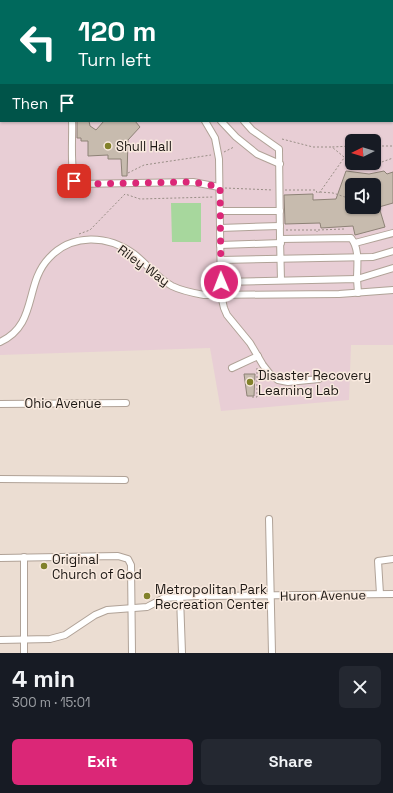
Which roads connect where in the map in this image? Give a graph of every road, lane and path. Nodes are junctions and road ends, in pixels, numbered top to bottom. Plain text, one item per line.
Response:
1 (72, 122) edge
2 (206, 122) edge
3 (222, 122) edge
4 (245, 122) edge
5 (282, 139) dead end
6 (345, 146) edge
7 (381, 146) edge
8 (393, 146) edge
9 (234, 147) dead end
10 (332, 147) junction
11 (218, 154) junction
12 (344, 158) dead end
13 (393, 158) edge
14 (381, 162) edge
15 (280, 164) junction
16 (128, 173) dead end
17 (220, 187) junction
18 (320, 192) dead end
19 (345, 197) dead end
20 (220, 211) junction
21 (280, 211) junction
22 (282, 226) junction
23 (220, 228) junction
24 (344, 229) dead end
25 (317, 230) junction
26 (393, 232) edge
27 (317, 238) junction
28 (280, 241) junction
29 (355, 243) junction
30 (220, 245) junction
31 (393, 251) edge
32 (357, 258) junction
33 (220, 260) junction
34 (281, 260) junction
35 (393, 268) edge
36 (357, 279) junction
37 (281, 280) junction
38 (221, 282) junction
39 (393, 290) edge
40 (358, 293) junction
41 (221, 295) junction
42 (0, 342) edge
43 (255, 357) junction
44 (232, 368) dead end
45 (319, 378) dead end
46 (252, 397) dead end
47 (126, 403) dead end
48 (0, 404) edge
49 (0, 479) edge
50 (125, 480) dead end
51 (269, 519) dead end
52 (24, 557) junction
53 (0, 558) edge
54 (393, 559) edge
55 (380, 594) junction
56 (393, 594) edge
57 (270, 595) junction
58 (180, 597) junction
59 (131, 609) junction
60 (0, 640) edge
61 (24, 640) junction
62 (24, 653) edge
63 (132, 653) edge
64 (182, 653) edge
65 (272, 653) edge

1 - 17 street
2 - 11 street
3 - 15 street
4 - 15 street
5 - 10 path
6 - 10 path
7 - 8 path
9 - 11 path
10 - 12 path
11 - 16 path
11 - 17 street
13 - 14 path
15 - 21 street
17 - 20 street
18 - 19 path
20 - 21 street
20 - 23 street
21 - 22 street
22 - 23 street
22 - 25 path
22 - 28 street
23 - 30 street
24 - 25 path
25 - 27 path
26 - 29 street
27 - 28 street
27 - 29 street
28 - 30 street
28 - 34 street
29 - 32 street
30 - 33 street
31 - 32 street
32 - 34 street
32 - 36 street
33 - 34 street
33 - 38 street
34 - 37 street
35 - 36 street
36 - 37 street
36 - 40 street
37 - 38 street
38 - 41 street
39 - 40 street, Riley Way
40 - 41 street, Riley Way
41 - 42 street, Riley Way
41 - 43 street
43 - 44 street
43 - 45 street
43 - 46 path
47 - 48 street, Ohio Avenue
49 - 50 street
51 - 57 street
52 - 53 street
52 - 59 street
52 - 61 street
54 - 55 street
55 - 56 street, Huron Avenue
55 - 57 street, Huron Avenue
57 - 58 street, Huron Avenue
57 - 65 street
58 - 59 street, Huron Avenue
58 - 64 street
59 - 61 street, Huron Avenue
59 - 63 street
60 - 61 street, Huron Avenue
61 - 62 street

